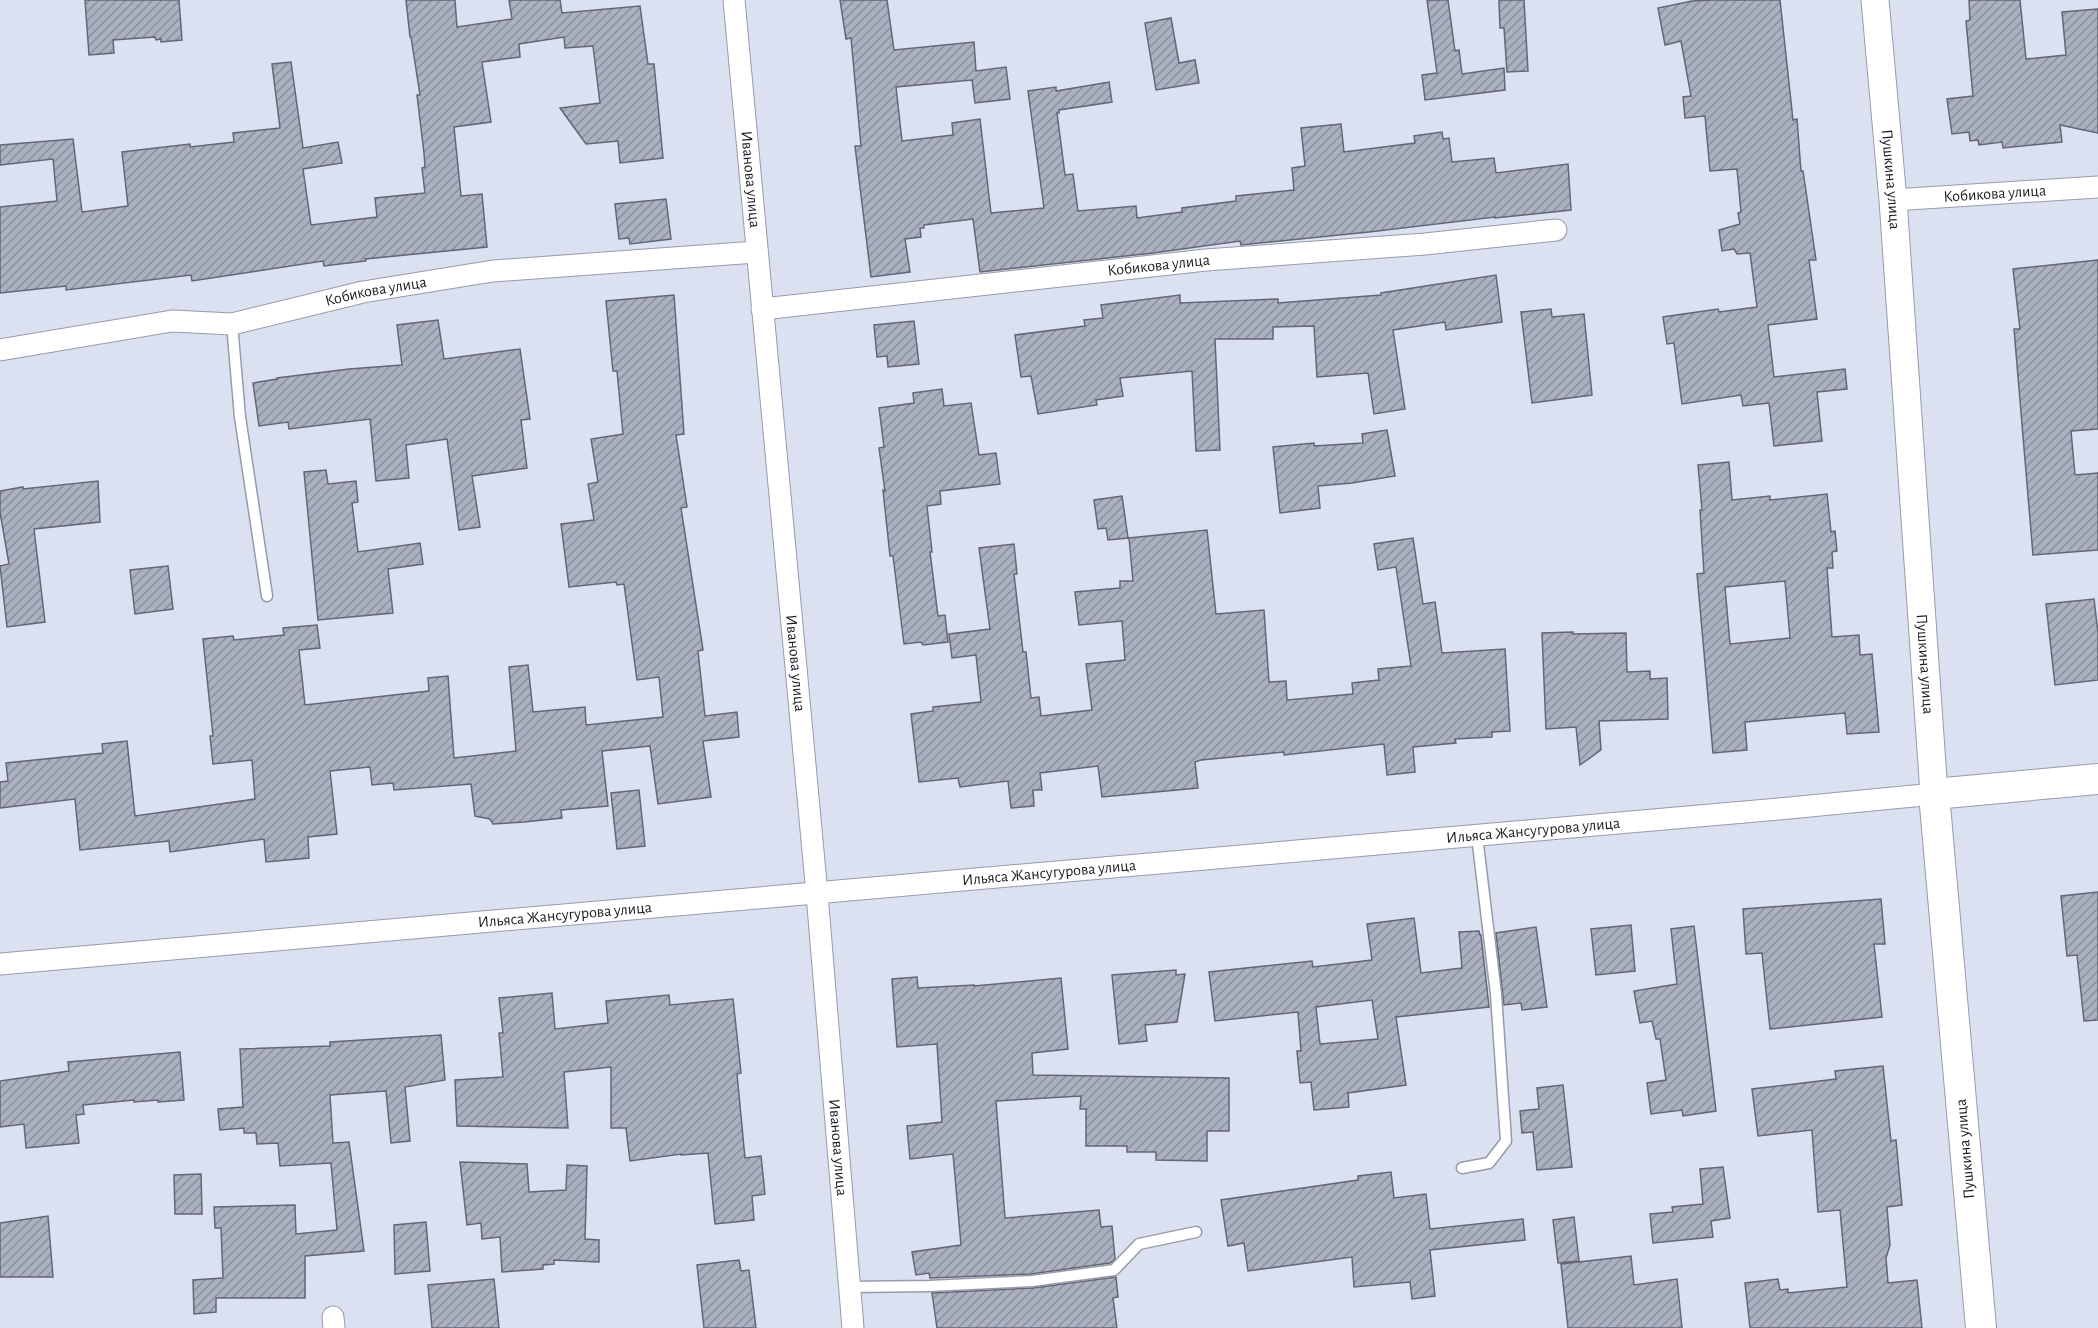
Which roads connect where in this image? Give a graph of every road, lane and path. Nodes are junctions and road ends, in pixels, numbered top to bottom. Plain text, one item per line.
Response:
1 (734, 0) edge
2 (1875, 0) edge
3 (2098, 187) edge
4 (1893, 200) junction
5 (1556, 230) dead end
6 (756, 252) junction
7 (762, 309) junction
8 (232, 324) junction
9 (0, 350) edge
10 (267, 596) dead end
11 (2098, 779) edge
12 (1934, 794) junction
13 (1477, 836) junction
14 (817, 894) junction
15 (0, 964) edge
16 (1462, 1168) dead end
17 (1196, 1232) dead end
18 (850, 1287) junction
19 (854, 1328) edge
20 (1981, 1328) edge

1 - 6 street, Иванова улица
2 - 4 street, Пушкина улица
3 - 4 street, Кобикова улица
4 - 12 street, Пушкина улица
5 - 7 street, Кобикова улица
6 - 7 street, Иванова улица
6 - 8 street, Кобикова улица
7 - 14 street, Иванова улица
8 - 9 street, Кобикова улица
8 - 10 lane
11 - 12 main road, Ильяса Жансугурова улица
12 - 13 street, Ильяса Жансугурова улица
12 - 20 main road, Пушкина улица
13 - 14 street, Ильяса Жансугурова улица
13 - 16 lane
14 - 15 street, Ильяса Жансугурова улица
14 - 18 street, Иванова улица
17 - 18 lane
18 - 19 street, Иванова улица

